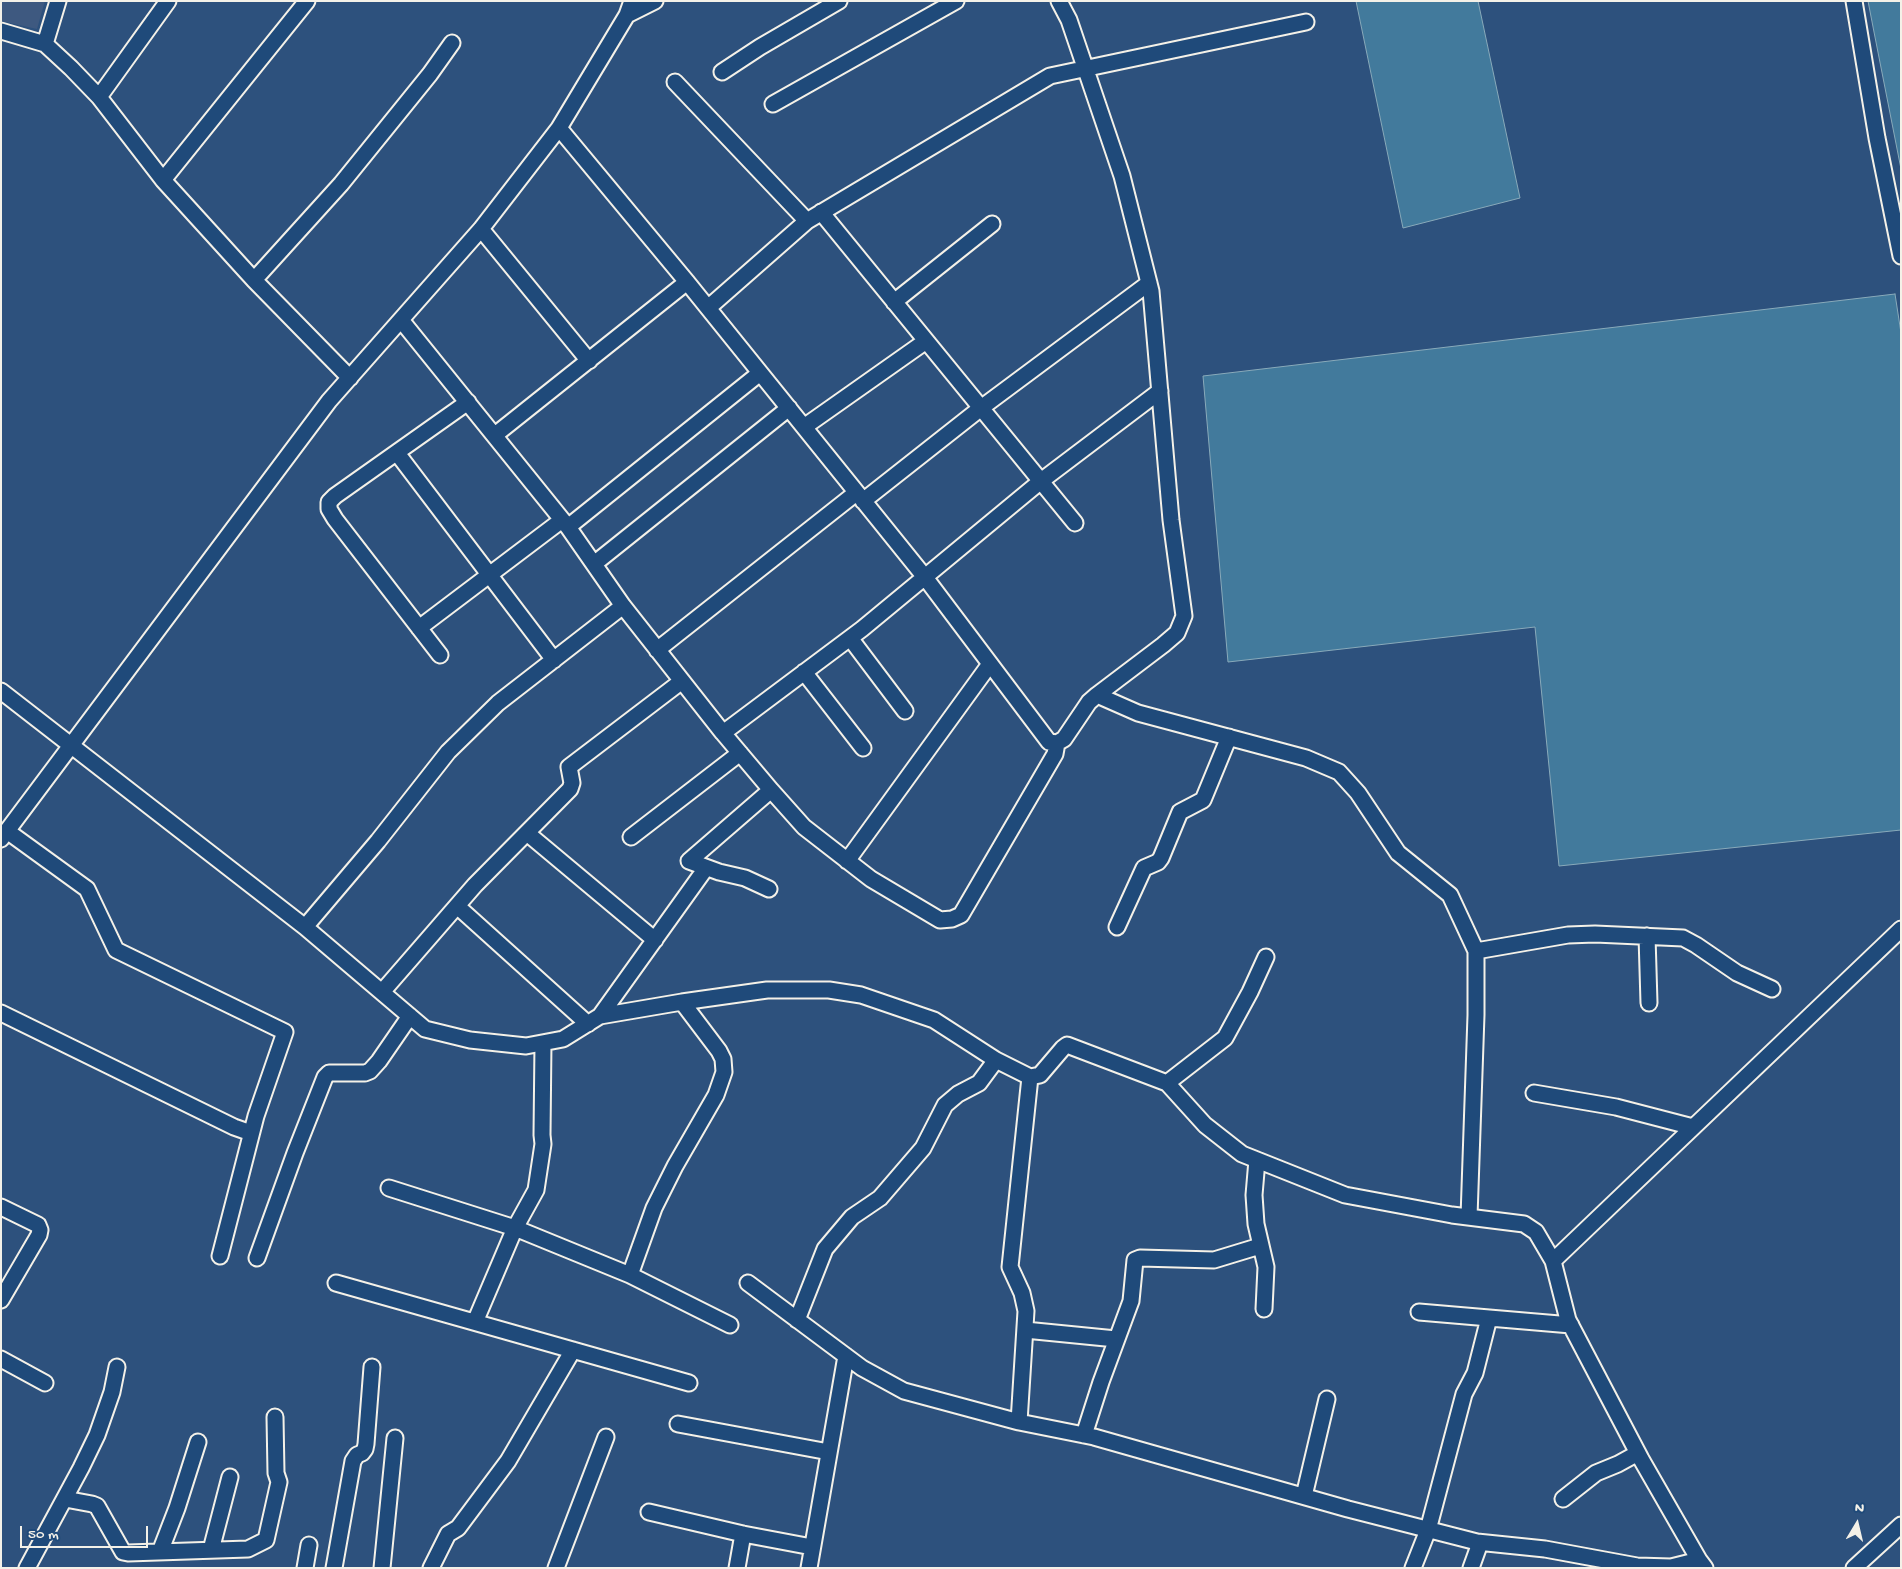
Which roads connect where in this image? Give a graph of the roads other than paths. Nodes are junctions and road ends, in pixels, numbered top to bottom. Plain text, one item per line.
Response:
1 (58, 1) edge
2 (168, 1) edge
3 (307, 1) edge
4 (655, 1) edge
5 (838, 1) edge
6 (956, 1) edge
7 (1059, 1) edge
8 (1854, 1) edge
9 (629, 8) edge
10 (1306, 22) dead end
11 (1, 31) edge
12 (452, 43) dead end
13 (45, 44) junction
14 (1085, 70) junction
15 (722, 72) dead end
16 (674, 82) dead end
17 (99, 97) junction
18 (773, 104) dead end
19 (559, 128) junction
20 (163, 180) junction
21 (820, 212) junction
22 (807, 220) junction
23 (992, 224) dead end
24 (481, 229) junction
25 (1901, 256) edge
26 (254, 280) junction
27 (687, 282) junction
28 (1149, 283) junction
29 (894, 302) junction
30 (708, 308) junction
31 (401, 320) junction
32 (926, 341) junction
33 (589, 360) junction
34 (760, 374) junction
35 (350, 378) junction
36 (1160, 391) junction
37 (468, 402) junction
38 (789, 408) junction
39 (982, 408) junction
40 (804, 427) junction
41 (495, 435) junction
42 (397, 453) junction
43 (1041, 481) junction
44 (859, 497) junction
45 (1075, 523) dead end
46 (565, 524) junction
47 (594, 564) junction
48 (489, 574) junction
49 (924, 576) junction
50 (623, 606) junction
51 (419, 628) junction
52 (850, 638) junction
53 (657, 650) junction
54 (440, 655) dead end
55 (554, 660) junction
56 (990, 664) junction
57 (804, 672) junction
58 (682, 681) junction
59 (1, 691) edge
60 (1097, 695) junction
61 (905, 711) dead end
62 (723, 733) junction
63 (1229, 737) junction
64 (1057, 743) junction
65 (72, 746) junction
66 (863, 748) dead end
67 (740, 753) junction
68 (771, 790) junction
69 (527, 833) junction
70 (4, 835) edge
71 (631, 837) dead end
72 (847, 861) junction
73 (706, 868) junction
74 (769, 889) dead end
75 (457, 906) junction
76 (306, 927) junction
77 (1117, 927) dead end
78 (1901, 929) edge
79 (1647, 936) junction
80 (655, 940) junction
81 (1476, 951) junction
82 (1266, 956) dead end
83 (1772, 990) dead end
84 (382, 992) junction
85 (682, 1002) junction
86 (1649, 1003) dead end
87 (1, 1014) edge
88 (410, 1016) junction
89 (594, 1020) junction
90 (542, 1043) junction
91 (996, 1060) junction
92 (1030, 1077) junction
93 (1167, 1083) junction
94 (1534, 1093) dead end
95 (1693, 1127) junction
96 (252, 1133) junction
97 (1257, 1160) junction
98 (389, 1188) dead end
99 (1, 1207) edge
100 (1469, 1217) junction
101 (516, 1228) junction
102 (1260, 1246) junction
103 (220, 1256) dead end
104 (257, 1258) dead end
105 (1554, 1261) junction
106 (630, 1276) junction
107 (336, 1283) dead end
108 (748, 1283) dead end
109 (3, 1292) edge
110 (1264, 1309) dead end
111 (1419, 1312) dead end
112 (1489, 1318) junction
113 (797, 1320) junction
114 (475, 1322) junction
115 (730, 1325) dead end
116 (1571, 1325) junction
117 (1025, 1330) junction
118 (1116, 1339) junction
119 (573, 1350) junction
120 (846, 1356) junction
121 (1, 1359) edge
122 (117, 1367) dead end
123 (372, 1367) dead end
124 (45, 1383) dead end
125 (689, 1383) dead end
126 (1327, 1399) dead end
127 (275, 1417) dead end
128 (1019, 1422) junction
129 (678, 1424) dead end
130 (1084, 1435) junction
131 (606, 1437) dead end
132 (395, 1438) dead end
133 (198, 1442) dead end
134 (829, 1452) junction
135 (1638, 1453) junction
136 (230, 1477) dead end
137 (1304, 1496) junction
138 (65, 1499) junction
139 (1563, 1499) dead end
140 (649, 1512) dead end
141 (1901, 1526) edge
142 (1428, 1530) junction
143 (742, 1534) junction
144 (1480, 1543) junction
145 (309, 1545) dead end
146 (812, 1546) junction
147 (211, 1550) junction
148 (160, 1552) junction
149 (1589, 1563) edge
150 (1702, 1564) edge
151 (27, 1568) edge
152 (306, 1568) edge
153 (334, 1568) edge
154 (382, 1568) edge
155 (431, 1568) edge
156 (556, 1568) edge
157 (737, 1568) edge
158 (809, 1568) edge
159 (1413, 1568) edge
160 (1471, 1568) edge
161 (1854, 1568) edge

1 - 13 street
2 - 17 street
3 - 20 street
4 - 9 street
5 - 15 street
6 - 18 street
7 - 14 street
8 - 25 street
9 - 19 street
10 - 14 street
11 - 13 street
12 - 26 street
13 - 17 street
14 - 21 street
14 - 28 street
16 - 22 street
17 - 20 street
19 - 24 street
19 - 27 street
20 - 26 street
21 - 22 street
21 - 29 street
22 - 30 street
23 - 29 street
24 - 31 street
24 - 33 street
26 - 35 street
27 - 30 street
27 - 33 street
28 - 36 street
28 - 39 street
29 - 32 street
30 - 34 street
31 - 35 street
31 - 37 street
32 - 39 street
32 - 40 street
33 - 41 street
34 - 38 street
34 - 46 street
35 - 65 street
36 - 43 street
36 - 60 street
37 - 41 street
37 - 42 street
38 - 40 street
38 - 47 street
39 - 43 street
39 - 44 street
40 - 44 street
41 - 46 street
42 - 48 street
42 - 51 street
43 - 45 street
43 - 49 street
44 - 49 street
44 - 53 street
46 - 47 street
46 - 48 street
47 - 50 street
48 - 51 street
48 - 55 street
49 - 52 street
49 - 56 street
50 - 53 street
50 - 55 street
51 - 54 street
52 - 57 street
52 - 61 street
53 - 58 street
55 - 76 street
56 - 64 street
56 - 72 street
57 - 62 street
57 - 66 street
58 - 62 street
58 - 69 street
59 - 65 street
60 - 63 street
60 - 64 street
62 - 67 street
63 - 77 street
63 - 81 street
64 - 72 street
65 - 70 street
65 - 76 street
67 - 68 street
67 - 71 street
68 - 72 street
68 - 73 street
69 - 75 street
69 - 80 street
70 - 96 street
73 - 74 street
73 - 80 street
75 - 84 street
75 - 89 street
76 - 84 street
78 - 95 street
79 - 81 street
79 - 83 street
79 - 86 street
80 - 89 street
81 - 100 street
82 - 93 street
84 - 88 street
85 - 89 street
85 - 91 street
85 - 106 street
87 - 96 street
88 - 90 street
88 - 104 street
89 - 90 street
90 - 101 street
91 - 92 street
91 - 113 street
92 - 93 street
92 - 117 street
93 - 97 street
94 - 95 street
95 - 105 street
96 - 103 street
97 - 100 street
97 - 102 street
98 - 101 street
99 - 109 street
100 - 105 street
101 - 106 street
101 - 114 street
102 - 110 street
102 - 118 street
105 - 116 street
106 - 115 street
107 - 114 street
108 - 113 street
111 - 112 street
112 - 116 street
112 - 142 street
113 - 120 street
114 - 119 street
116 - 135 street
117 - 118 street
117 - 128 street
118 - 130 street
119 - 125 street
119 - 155 street
120 - 128 street
120 - 134 street
121 - 124 street
122 - 138 street
123 - 153 street
126 - 137 street
127 - 147 street
128 - 130 street
129 - 134 street
130 - 137 street
131 - 156 street
132 - 154 street
133 - 148 street
134 - 146 street
135 - 139 street
135 - 150 street
136 - 147 street
137 - 142 street
138 - 148 street
138 - 151 street
140 - 143 street
141 - 161 street
142 - 144 street
142 - 159 street
143 - 146 street
143 - 157 street
144 - 149 street
144 - 160 street
145 - 152 street
146 - 158 street
147 - 148 street
149 - 150 street

